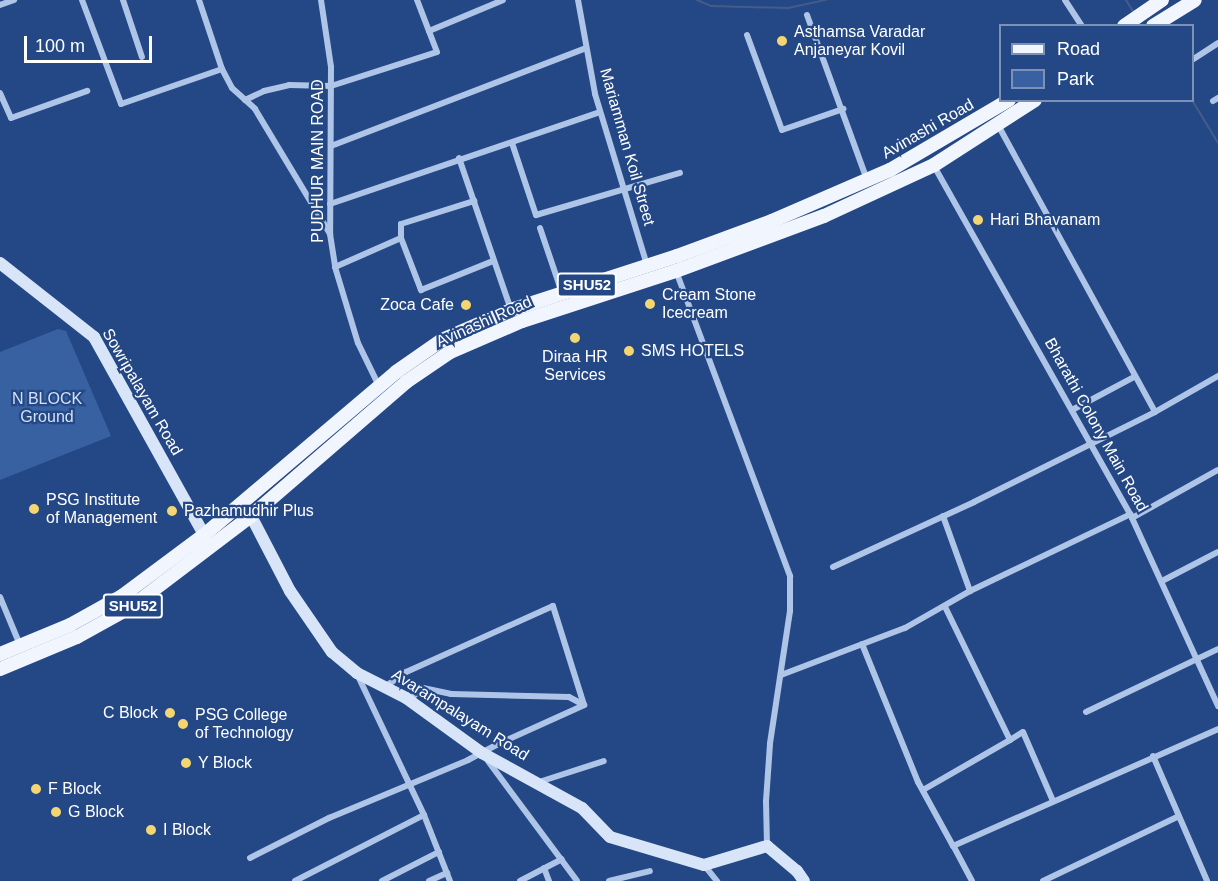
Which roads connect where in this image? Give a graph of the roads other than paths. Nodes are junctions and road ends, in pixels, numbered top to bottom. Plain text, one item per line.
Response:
1 (14, 0) edge
2 (82, 0) edge
3 (123, 0) edge
4 (198, 0) edge
5 (321, 0) edge
6 (417, 0) edge
7 (503, 0) edge
8 (578, 0) edge
9 (1065, 0) edge
10 (1195, 0) edge
11 (1160, 1) edge
12 (0, 5) edge
13 (807, 15) dead end
14 (1081, 24) edge
15 (1126, 24) edge
16 (1156, 24) edge
17 (429, 31) junction
18 (747, 35) dead end
19 (1218, 43) edge
20 (586, 48) junction
21 (142, 57) dead end
22 (1194, 59) edge
23 (222, 69) junction
24 (331, 86) junction
25 (87, 91) dead end
26 (0, 93) edge
27 (245, 100) junction
28 (1006, 102) edge
29 (1032, 102) edge
30 (843, 109) junction
31 (600, 112) junction
32 (998, 125) junction
33 (512, 143) junction
34 (331, 146) junction
35 (459, 158) junction
36 (934, 165) junction
37 (680, 173) dead end
38 (867, 180) junction
39 (624, 189) junction
40 (474, 201) junction
41 (330, 204) junction
42 (540, 228) dead end
43 (330, 234) junction
44 (401, 238) junction
45 (493, 261) junction
46 (0, 263) edge
47 (647, 265) junction
48 (335, 267) junction
49 (676, 270) junction
50 (565, 299) junction
51 (511, 310) junction
52 (534, 310) junction
53 (1218, 376) edge
54 (1134, 377) junction
55 (380, 386) junction
56 (1072, 410) junction
57 (1155, 412) junction
58 (1090, 443) junction
59 (1218, 470) edge
60 (251, 516) junction
61 (943, 516) junction
62 (1131, 516) junction
63 (204, 535) junction
64 (1218, 552) edge
65 (833, 567) dead end
66 (1162, 581) junction
67 (970, 591) junction
68 (0, 597) edge
69 (945, 607) junction
70 (862, 644) junction
71 (20, 646) junction
72 (1218, 649) edge
73 (0, 654) edge
74 (1199, 660) junction
75 (0, 669) edge
76 (357, 673) junction
77 (781, 675) junction
78 (386, 686) junction
79 (409, 700) junction
80 (584, 705) junction
81 (1218, 705) edge
82 (1086, 712) dead end
83 (1218, 729) edge
84 (1010, 740) junction
85 (482, 753) junction
86 (1153, 756) junction
87 (604, 761) dead end
88 (410, 782) junction
89 (538, 783) junction
90 (923, 790) junction
91 (1053, 801) junction
92 (424, 815) junction
93 (1177, 817) junction
94 (767, 846) junction
95 (953, 846) junction
96 (439, 852) junction
97 (250, 858) dead end
98 (562, 859) junction
99 (704, 865) junction
100 (544, 868) junction
101 (650, 871) dead end
102 (447, 873) junction
103 (295, 881) edge
104 (382, 881) edge
105 (429, 881) edge
106 (450, 881) edge
107 (520, 881) edge
108 (549, 881) edge
109 (577, 881) edge
110 (609, 881) edge
111 (717, 881) edge
112 (804, 881) edge
113 (972, 881) edge
114 (1043, 881) edge
115 (1206, 881) edge

1 - 12 street
2 - 23 street
3 - 21 street
4 - 23 street
5 - 24 street, PUDHUR MAIN ROAD
6 - 17 street
7 - 17 street
8 - 20 street, Mariamman Koil Street
9 - 14 street
10 - 16 main road
11 - 15 main road
13 - 30 street
17 - 24 street
18 - 30 street
19 - 22 street
20 - 31 street, Mariamman Koil Street
20 - 34 street
23 - 27 street
24 - 27 street
24 - 34 street, PUDHUR MAIN ROAD
25 - 26 street
27 - 43 street
28 - 38 main road, Avinashi Road / SHU52
29 - 32 main road, Avinashi Road / SHU52
30 - 38 street
31 - 33 street
31 - 39 street, Mariamman Koil Street
32 - 36 main road, Avinashi Road / SHU52
32 - 54 street
33 - 35 street
33 - 39 street
34 - 41 street, PUDHUR MAIN ROAD
35 - 40 street
35 - 41 street
36 - 49 main road, Avinashi Road / SHU52
36 - 56 street, Bharathi Colony Main Road
37 - 39 street
38 - 47 main road, Avinashi Road / SHU52
39 - 47 street, Mariamman Koil Street
40 - 44 street
40 - 45 street
41 - 43 street, PUDHUR MAIN ROAD
42 - 50 street
43 - 48 street, PUDHUR MAIN ROAD
44 - 45 street
44 - 48 street
45 - 51 street
46 - 63 street, Sowripalayam Road
47 - 50 main road, Avinashi Road / SHU52
48 - 55 street, PUDHUR MAIN ROAD
49 - 50 main road, Avinashi Road / SHU52
49 - 77 street
50 - 52 main road, Avinashi Road / SHU52
51 - 52 main road, Avinashi Road / SHU52
51 - 55 main road, Avinashi Road / SHU52
52 - 60 main road, Avinashi Road / SHU52
53 - 57 street
54 - 56 street
54 - 57 street
55 - 63 main road, Avinashi Road / SHU52
56 - 58 street, Bharathi Colony Main Road
57 - 58 street
58 - 61 street
58 - 62 street, Bharathi Colony Main Road
59 - 62 street
60 - 75 main road, Avinashi Road / SHU52
60 - 76 street, Avarampalayam Road
61 - 65 street
61 - 67 street
62 - 66 street, Bharathi Colony Main Road
62 - 67 street
63 - 71 main road, SHU52
64 - 66 street
66 - 74 street, Bharathi Colony Main Road
67 - 69 street
68 - 71 street
69 - 70 street
69 - 84 street
70 - 77 street
70 - 90 street
71 - 73 main road, SHU52
72 - 74 street
74 - 81 street, Bharathi Colony Main Road
74 - 82 street
76 - 78 street, Avarampalayam Road
76 - 88 street
77 - 94 street
78 - 79 street, Avarampalayam Road
78 - 80 street
79 - 80 street
79 - 85 street, Avarampalayam Road
80 - 85 street
83 - 86 street
84 - 90 street
84 - 91 street
85 - 88 street
85 - 89 street, Avarampalayam Road
85 - 98 street
86 - 91 street
86 - 93 street
87 - 89 street
88 - 92 street
88 - 97 street
89 - 99 street, Avarampalayam Road
90 - 95 street
91 - 95 street
92 - 96 street
92 - 103 street
93 - 114 street
93 - 115 street
94 - 99 street
94 - 112 street
95 - 113 street
96 - 102 street
96 - 104 street
98 - 100 street
98 - 109 street
99 - 111 street
100 - 107 street
100 - 108 street
101 - 110 street
102 - 105 street
102 - 106 street

